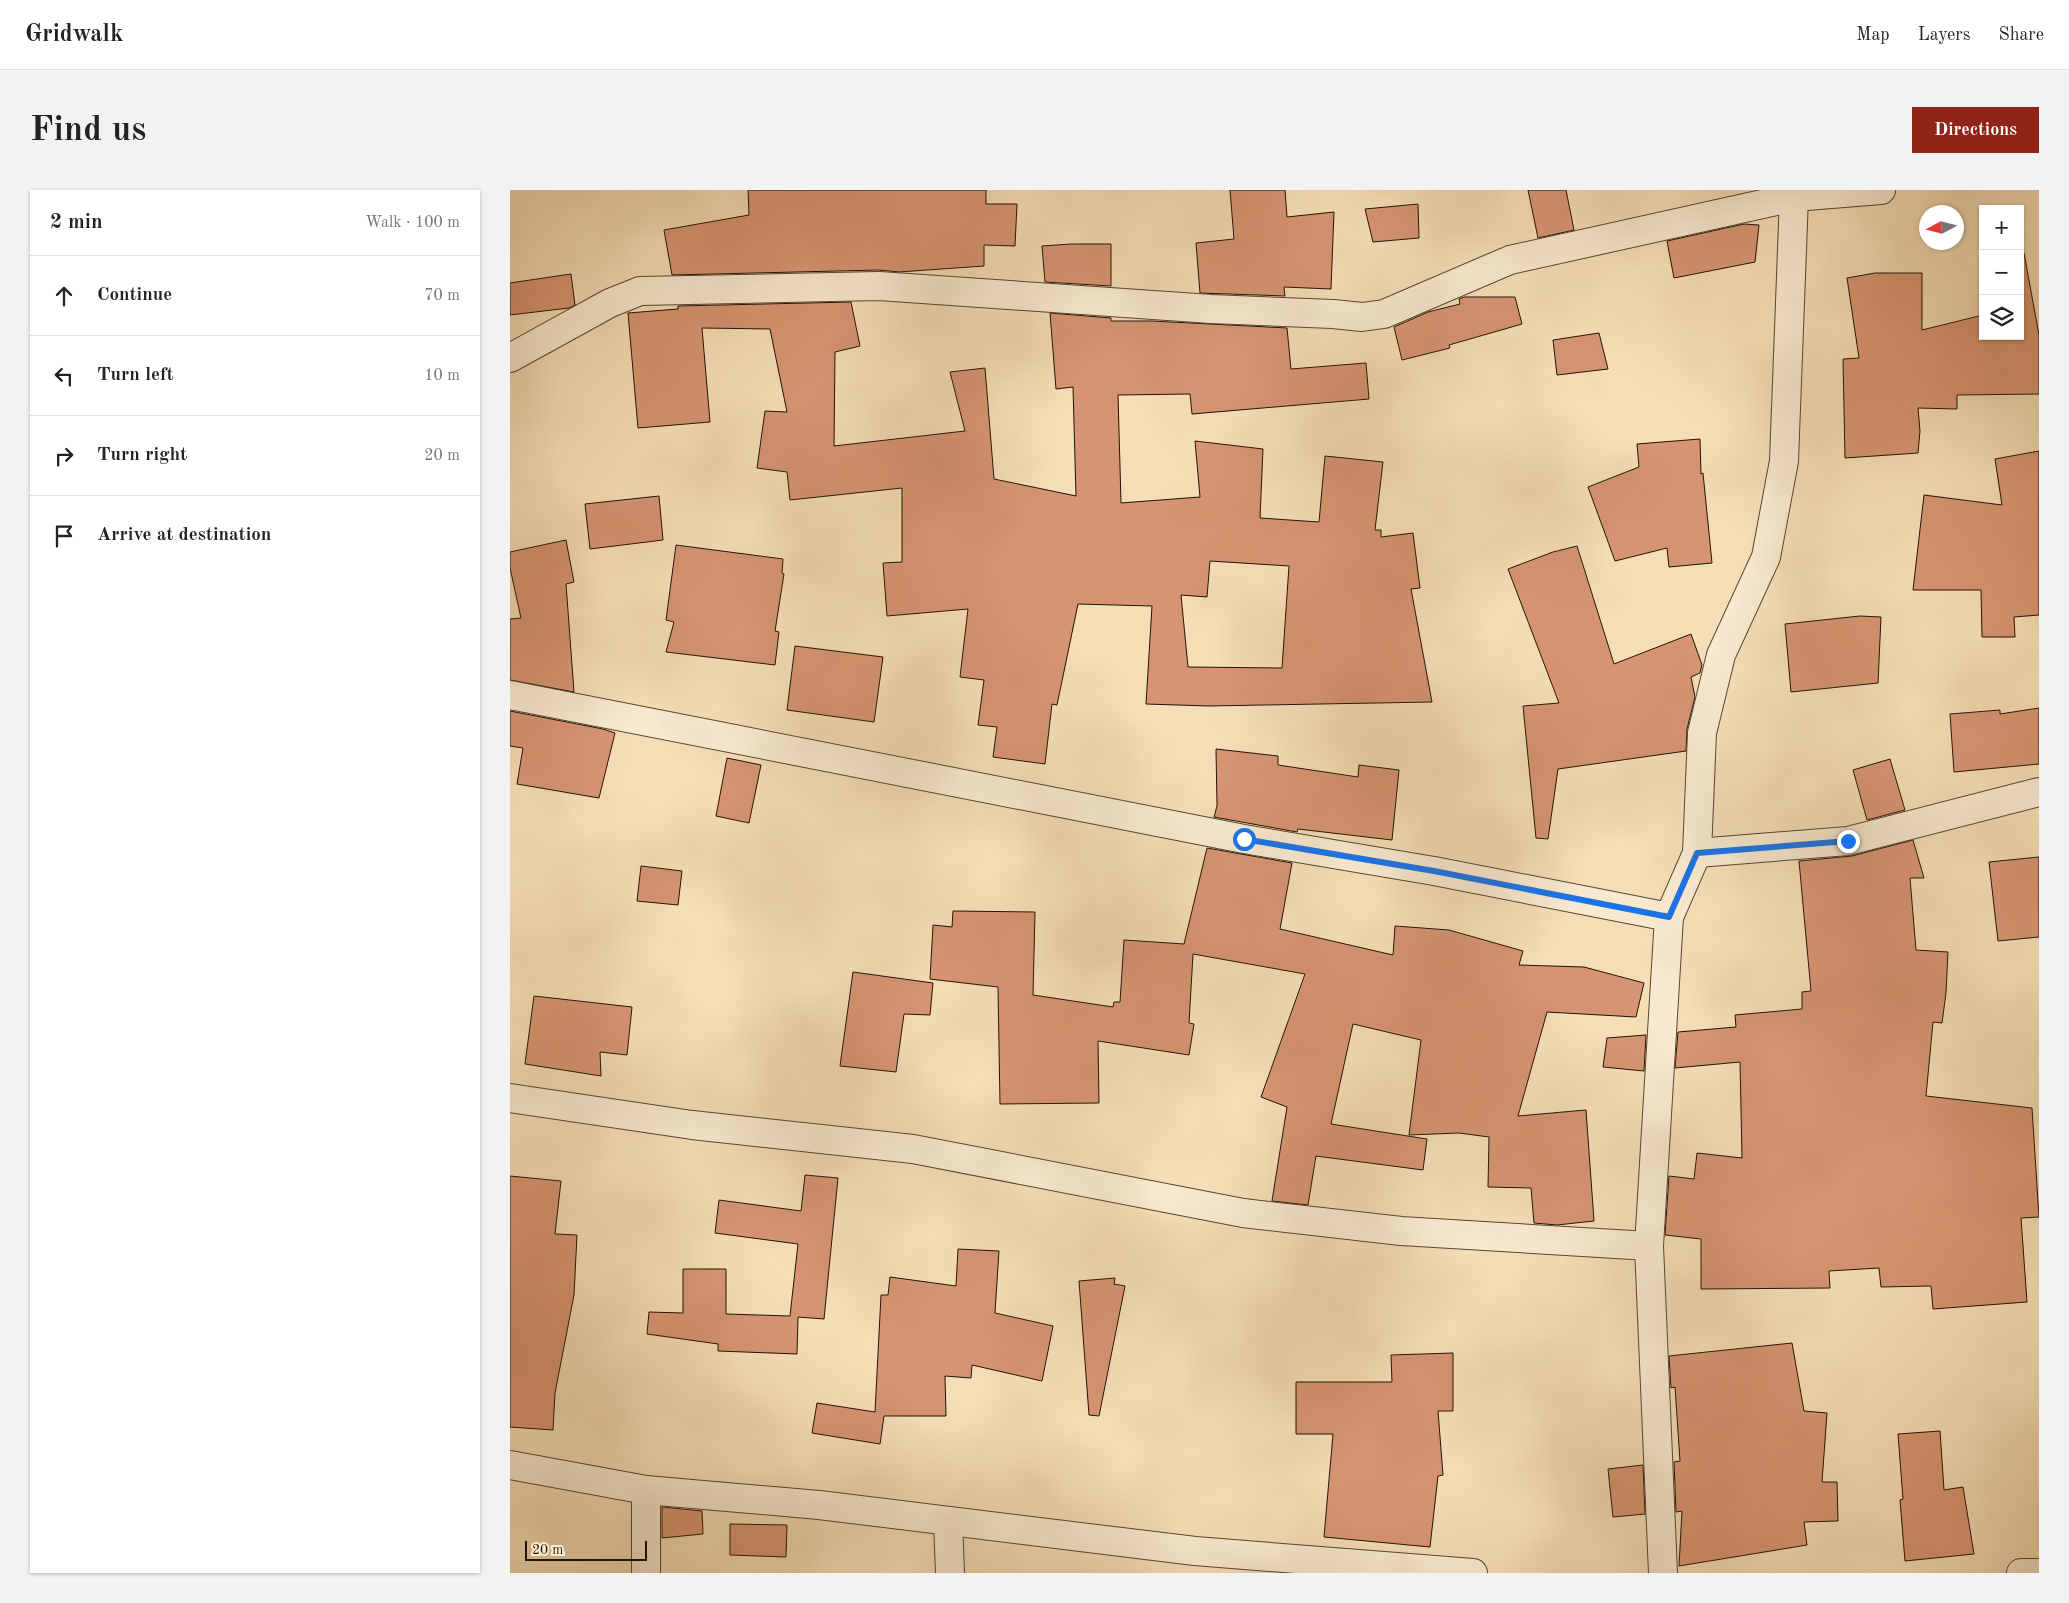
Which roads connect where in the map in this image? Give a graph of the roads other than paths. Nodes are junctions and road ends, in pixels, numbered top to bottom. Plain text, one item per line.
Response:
1 (1881, 190) edge
2 (1794, 197) junction
3 (510, 358) edge
4 (510, 695) edge
5 (2039, 792) edge
6 (1697, 853) junction
7 (1669, 917) junction
8 (510, 1098) edge
9 (1649, 1246) junction
10 (510, 1465) edge
11 (646, 1490) junction
12 (948, 1521) junction
13 (2039, 1572) edge
14 (646, 1573) edge
15 (950, 1573) edge
16 (1474, 1573) edge
17 (1663, 1573) edge
18 (2021, 1573) edge

1 - 2 street
2 - 3 street
2 - 6 street
4 - 7 street
5 - 6 street
6 - 7 street
7 - 9 street
8 - 9 street
9 - 17 street
10 - 11 street
11 - 12 street
11 - 14 street
12 - 15 street
12 - 16 street
13 - 18 street

